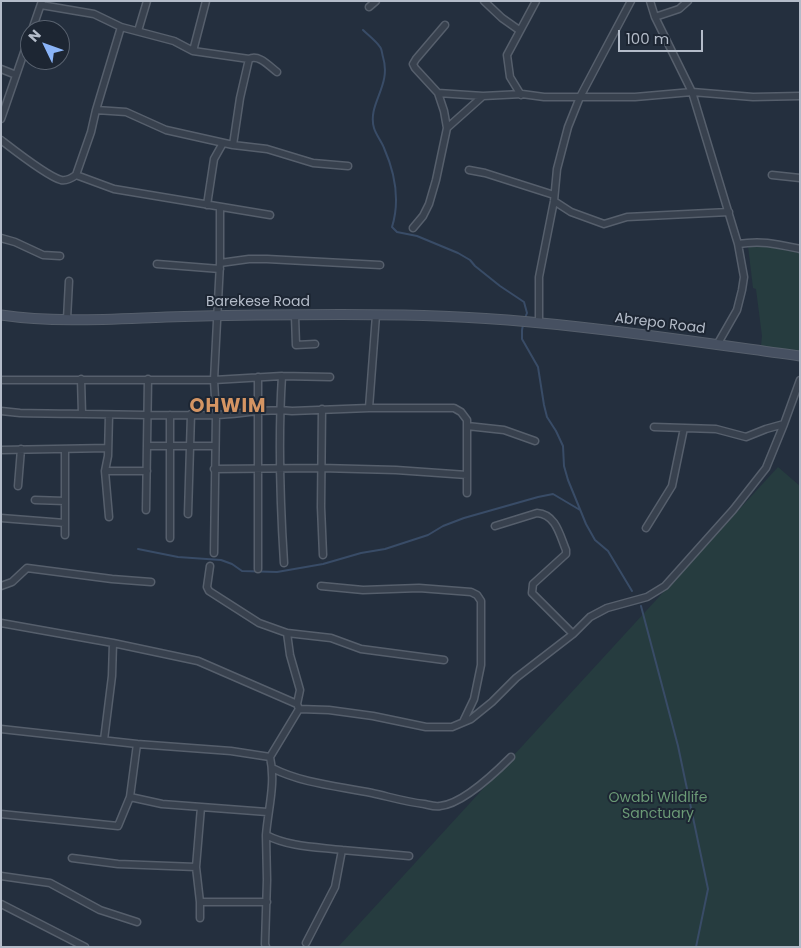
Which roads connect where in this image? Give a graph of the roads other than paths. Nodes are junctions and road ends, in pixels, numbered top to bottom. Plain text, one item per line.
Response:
1 (147, 1) edge
2 (376, 1) edge
3 (484, 1) edge
4 (536, 1) edge
5 (631, 1) edge
6 (650, 1) edge
7 (688, 1) edge
8 (206, 2) edge
9 (41, 3) edge
10 (369, 7) dead end
11 (655, 17) junction
12 (35, 20) edge
13 (445, 25) dead end
14 (121, 27) junction
15 (520, 30) junction
16 (138, 31) junction
17 (193, 51) junction
18 (249, 59) junction
19 (20, 64) edge
20 (1, 69) edge
21 (277, 72) dead end
22 (16, 75) junction
23 (692, 92) junction
24 (438, 93) junction
25 (521, 95) junction
26 (483, 96) junction
27 (800, 96) edge
28 (580, 98) junction
29 (96, 110) junction
30 (1, 119) edge
31 (447, 128) junction
32 (1, 140) edge
33 (223, 143) junction
34 (233, 145) junction
35 (348, 166) dead end
36 (469, 170) dead end
37 (76, 175) junction
38 (772, 175) dead end
39 (800, 178) edge
40 (554, 198) junction
41 (207, 205) junction
42 (220, 208) junction
43 (729, 212) junction
44 (270, 215) dead end
45 (413, 228) dead end
46 (1, 238) edge
47 (738, 244) junction
48 (800, 250) edge
49 (60, 256) dead end
50 (156, 264) dead end
51 (380, 265) dead end
52 (220, 266) junction
53 (69, 280) dead end
54 (1, 315) edge
55 (376, 315) junction
56 (217, 316) junction
57 (295, 316) junction
58 (67, 319) junction
59 (516, 322) joint
60 (534, 323) junction
61 (315, 344) dead end
62 (717, 345) junction
63 (800, 356) edge
64 (282, 376) junction
65 (330, 377) dead end
66 (258, 378) junction
67 (81, 379) junction
68 (148, 379) junction
69 (1, 380) edge
70 (214, 380) junction
71 (800, 380) edge
72 (370, 408) junction
73 (322, 409) junction
74 (280, 410) junction
75 (1, 411) edge
76 (257, 411) junction
77 (82, 414) junction
78 (191, 414) junction
79 (109, 415) junction
80 (170, 415) junction
81 (216, 415) junction
82 (148, 416) junction
83 (784, 424) junction
84 (467, 426) junction
85 (654, 427) dead end
86 (684, 428) junction
87 (534, 441) dead end
88 (148, 446) junction
89 (170, 446) junction
90 (191, 446) junction
91 (214, 446) junction
92 (108, 448) junction
93 (21, 449) junction
94 (65, 449) junction
95 (1, 450) edge
96 (280, 468) junction
97 (321, 468) junction
98 (214, 469) junction
99 (258, 469) junction
100 (105, 471) junction
101 (147, 471) junction
102 (467, 475) junction
103 (18, 486) dead end
104 (467, 493) dead end
105 (35, 500) dead end
106 (65, 502) junction
107 (146, 510) dead end
108 (188, 514) dead end
109 (110, 517) dead end
110 (1, 518) edge
111 (65, 523) junction
112 (495, 526) dead end
113 (646, 528) dead end
114 (64, 535) dead end
115 (170, 538) dead end
116 (214, 553) dead end
117 (323, 556) dead end
118 (284, 564) dead end
119 (210, 566) dead end
120 (258, 569) dead end
121 (151, 582) dead end
122 (1, 586) edge
123 (322, 586) dead end
124 (1, 623) edge
125 (287, 633) junction
126 (573, 634) junction
127 (113, 643) junction
128 (444, 660) dead end
129 (298, 707) junction
130 (462, 723) junction
131 (1, 729) edge
132 (104, 740) junction
133 (137, 744) junction
134 (270, 757) junction
135 (511, 757) dead end
136 (272, 768) junction
137 (130, 797) junction
138 (201, 807) junction
139 (267, 812) junction
140 (1, 814) edge
141 (266, 835) junction
142 (342, 850) junction
143 (409, 856) dead end
144 (72, 858) dead end
145 (196, 866) junction
146 (1, 876) edge
147 (200, 902) junction
148 (267, 902) junction
149 (1, 904) edge
150 (200, 918) dead end
151 (137, 922) dead end
152 (306, 943) dead end
153 (85, 947) edge
154 (266, 947) edge

1 - 16 street
2 - 10 street
3 - 15 street
4 - 15 street
5 - 28 street
6 - 11 street
7 - 11 street
8 - 17 street
9 - 12 street
9 - 14 street
11 - 23 street
13 - 24 street
14 - 16 street
14 - 29 street
15 - 25 street
16 - 17 street
17 - 18 street
18 - 21 street
18 - 34 street
19 - 22 street
20 - 22 street
22 - 30 street
23 - 27 street
23 - 28 street
23 - 43 street
24 - 26 street
24 - 31 street
25 - 26 street
25 - 28 street
26 - 31 street
28 - 40 street
29 - 33 street
29 - 37 street
31 - 45 street
32 - 37 street
33 - 34 street
33 - 41 street
34 - 35 street
36 - 40 street
37 - 41 street
38 - 39 street
40 - 43 street
40 - 60 street
41 - 42 street
42 - 44 street
42 - 52 street
43 - 47 street
46 - 49 street
47 - 48 street
47 - 62 street
50 - 52 street
51 - 52 street
52 - 56 street
53 - 58 street
54 - 58 main road, Barekese Road
55 - 57 main road, Barekese Road
55 - 59 main road, Barekese Road
55 - 72 street
56 - 57 main road, Barekese Road
56 - 58 main road, Barekese Road
56 - 70 street
57 - 61 street
59 - 60 main road, Abrepo Road
60 - 62 main road, Abrepo Road
62 - 63 main road, Abrepo Road
64 - 65 street
64 - 66 street
64 - 74 street
66 - 70 street
66 - 76 street
67 - 68 street
67 - 69 street
67 - 77 street
68 - 70 street
68 - 82 street
70 - 81 street
71 - 83 street
72 - 73 street
72 - 84 street
73 - 74 street
73 - 97 street
74 - 76 street
74 - 96 street
75 - 77 street
76 - 81 street
76 - 99 street
77 - 79 street
78 - 80 street
78 - 81 street
78 - 90 street
79 - 82 street
79 - 92 street
80 - 82 street
80 - 89 street
81 - 91 street
82 - 88 street
83 - 86 street
83 - 126 street
84 - 87 street
84 - 102 street
85 - 86 street
86 - 113 street
88 - 89 street
88 - 101 street
89 - 90 street
89 - 115 street
90 - 91 street
90 - 108 street
91 - 98 street
92 - 94 street
92 - 100 street
93 - 94 street
93 - 95 street
93 - 103 street
94 - 106 street
96 - 97 street
96 - 99 street
96 - 118 street
97 - 102 street
97 - 117 street
98 - 99 street
98 - 116 street
99 - 120 street
100 - 101 street
100 - 109 street
101 - 107 street
102 - 104 street
105 - 106 street
106 - 111 street
110 - 111 street
111 - 114 street
112 - 126 street
119 - 125 street
121 - 122 street
123 - 130 street
124 - 127 street
125 - 128 street
125 - 129 street
126 - 130 street
127 - 129 street
127 - 132 street
129 - 130 street
129 - 134 street
131 - 132 street
132 - 133 street
133 - 134 street
133 - 137 street
134 - 136 street
135 - 136 street
136 - 139 street
137 - 138 street
137 - 140 street
138 - 139 street
138 - 145 street
139 - 141 street
141 - 142 street
141 - 148 street
142 - 143 street
142 - 152 street
144 - 145 street
145 - 147 street
146 - 151 street
147 - 148 street
147 - 150 street
148 - 154 street
149 - 153 street

